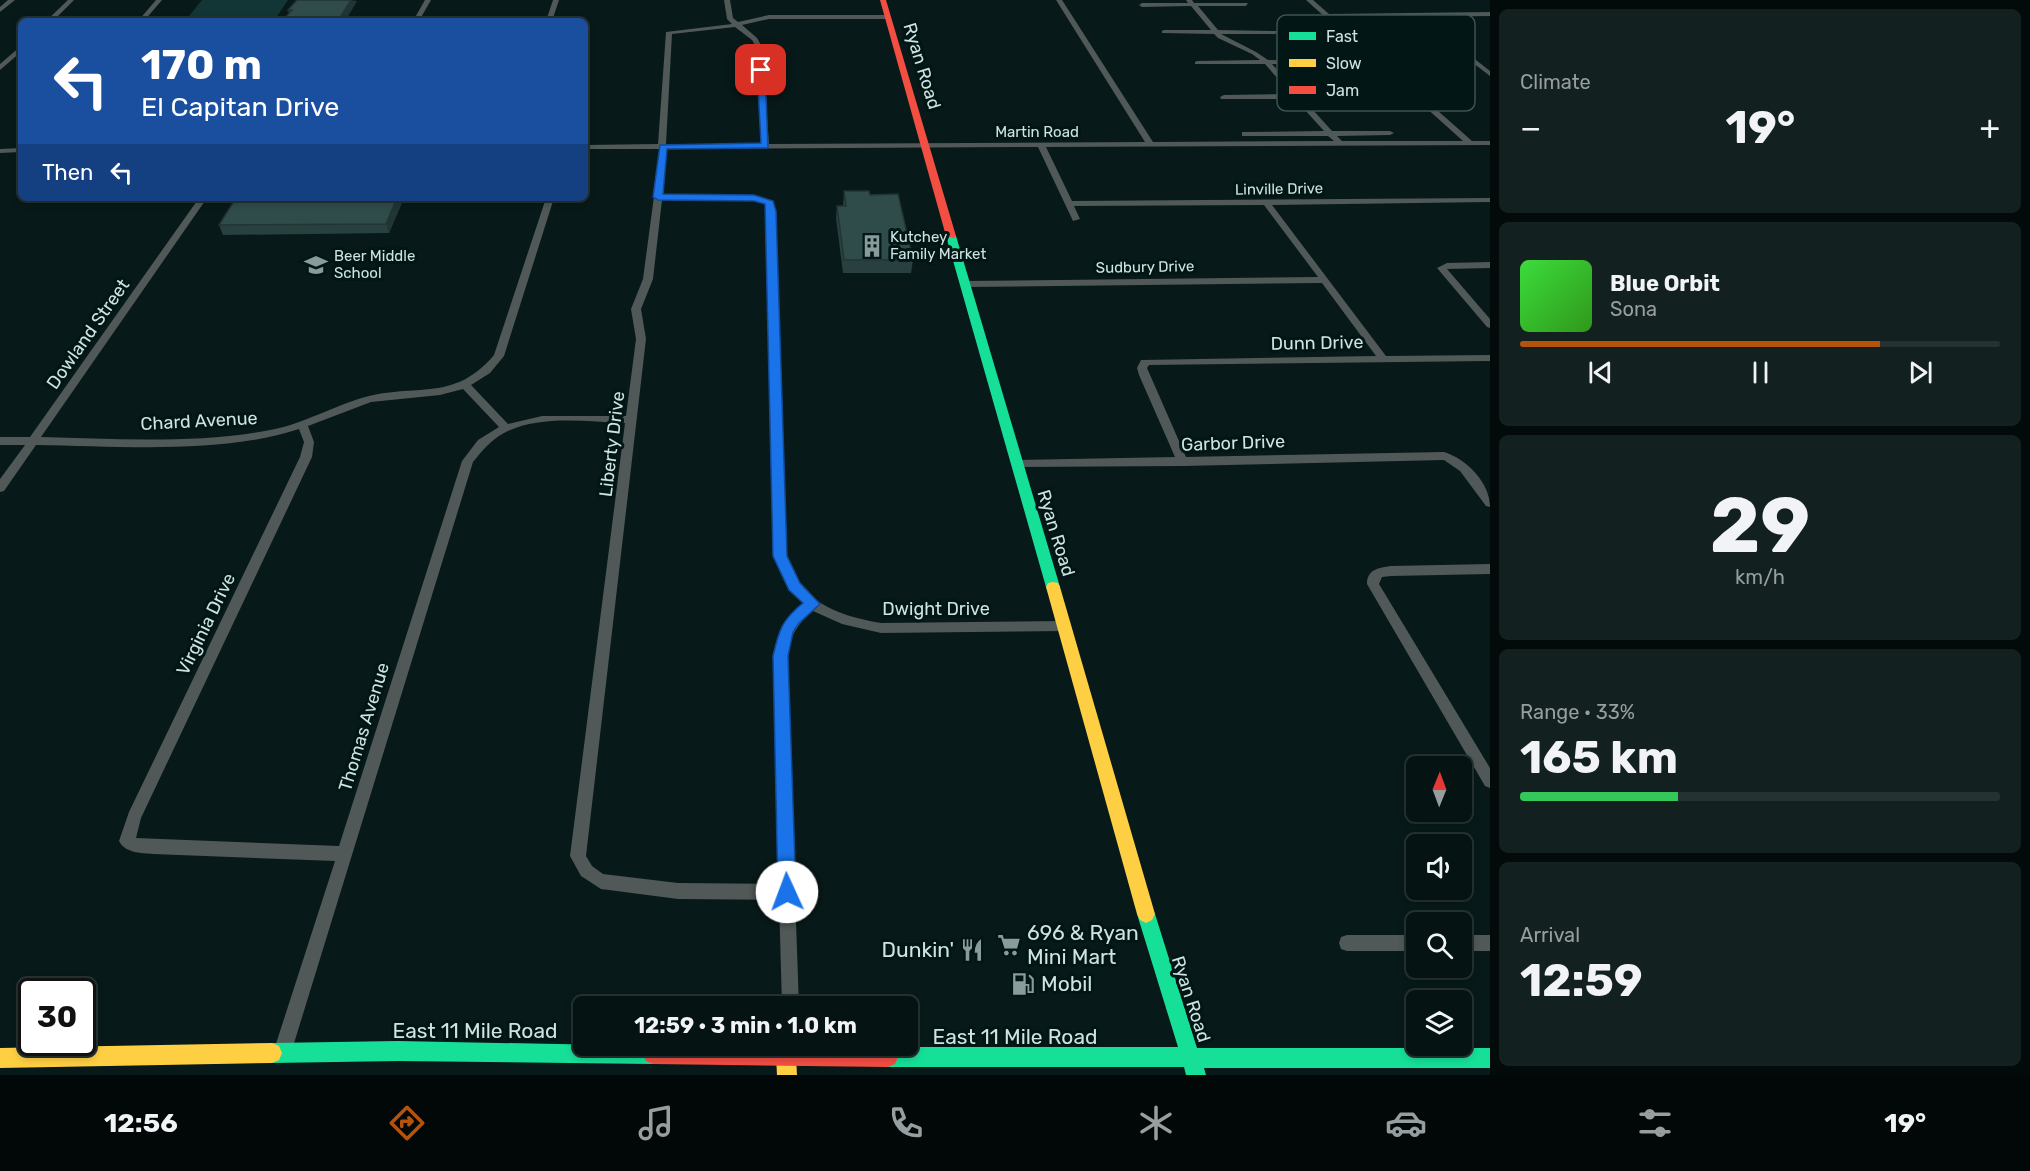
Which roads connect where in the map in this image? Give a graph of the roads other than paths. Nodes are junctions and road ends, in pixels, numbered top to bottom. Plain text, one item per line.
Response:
1 (11, 0) edge
2 (71, 0) edge
3 (159, 0) edge
4 (428, 0) edge
5 (556, 0) edge
6 (727, 0) edge
7 (883, 0) edge
8 (1059, 0) edge
9 (1309, 0) edge
10 (1189, 2) edge
11 (1246, 4) dead end
12 (1142, 5) dead end
13 (0, 9) edge
14 (1490, 14) edge
15 (1326, 15) edge
16 (1415, 15) edge
17 (888, 17) junction
18 (52, 18) edge
19 (144, 18) edge
20 (418, 18) edge
21 (550, 18) edge
22 (735, 25) junction
23 (1164, 32) dead end
24 (1214, 32) junction
25 (1275, 32) dead end
26 (18, 51) edge
27 (1475, 62) edge
28 (1197, 63) dead end
29 (1267, 63) junction
30 (1277, 63) edge
31 (0, 68) edge
32 (1277, 74) edge
33 (1490, 74) edge
34 (1224, 97) dead end
35 (1277, 97) edge
36 (1310, 111) edge
37 (1434, 111) edge
38 (1390, 133) dead end
39 (1245, 134) dead end
40 (1331, 134) junction
41 (1470, 143) junction
42 (1490, 143) edge
43 (1340, 144) junction
44 (1151, 145) junction
45 (663, 146) junction
46 (765, 146) junction
47 (927, 146) junction
48 (1041, 146) junction
49 (588, 147) edge
50 (18, 150) edge
51 (0, 151) edge
52 (658, 197) junction
53 (1490, 200) edge
54 (201, 201) edge
55 (549, 201) edge
56 (1267, 202) junction
57 (1069, 204) junction
58 (1076, 219) dead end
59 (1490, 265) edge
60 (1324, 280) junction
61 (965, 284) junction
62 (1490, 325) edge
63 (1490, 358) edge
64 (1383, 359) junction
65 (464, 384) junction
66 (632, 420) junction
67 (302, 423) junction
68 (506, 428) junction
69 (0, 441) edge
70 (33, 441) junction
71 (1183, 462) junction
72 (1017, 464) junction
73 (0, 488) edge
74 (1490, 502) edge
75 (1490, 569) edge
76 (812, 604) junction
77 (1065, 626) junction
78 (1490, 781) edge
79 (344, 854) junction
80 (787, 892) junction
81 (1347, 943) dead end
82 (1406, 943) edge
83 (1472, 943) edge
84 (1490, 943) edge
85 (790, 996) edge
86 (573, 1052) edge
87 (282, 1053) junction
88 (918, 1055) edge
89 (790, 1056) edge
90 (0, 1058) edge
91 (1191, 1058) junction
92 (1490, 1058) edge
93 (787, 1075) edge
94 (1196, 1075) edge

1 - 13 street
2 - 18 street
3 - 19 street
4 - 20 street
5 - 21 street
6 - 22 street
7 - 17 main road, Ryan Road
8 - 44 street
9 - 15 street
10 - 11 street
10 - 12 street
10 - 24 street
14 - 16 street
17 - 22 street
17 - 47 main road, Ryan Road
22 - 45 street, Liberty Drive
22 - 46 street
23 - 24 street
24 - 25 street
24 - 29 street
26 - 31 street
27 - 33 street
28 - 29 street
29 - 30 street
29 - 32 street
34 - 35 street
36 - 40 street
37 - 41 street
38 - 40 street
39 - 40 street
40 - 43 street
41 - 42 street, Martin Road
41 - 43 street, Martin Road
43 - 44 street, Martin Road
44 - 48 street, Martin Road
45 - 46 street, Martin Road
45 - 49 street, Martin Road
45 - 52 street, Liberty Drive
46 - 47 street, Martin Road
47 - 48 street, Martin Road
47 - 61 main road, Ryan Road
48 - 57 street
50 - 51 street
52 - 66 street, Liberty Drive
52 - 76 street
53 - 56 street, Linville Drive
54 - 70 street, Dowland Street
55 - 65 street
56 - 57 street, Linville Drive
56 - 60 street
57 - 58 street
59 - 62 street
60 - 61 street, Sudbury Drive
60 - 64 street
61 - 72 main road, Ryan Road
63 - 64 street, Dunn Drive
64 - 71 street, Dunn Drive
65 - 67 street, Chard Avenue
65 - 68 street
66 - 68 street, Thomas Avenue
66 - 80 street, Liberty Drive
67 - 70 street, Chard Avenue
67 - 79 street, Virginia Drive
68 - 79 street, Thomas Avenue
69 - 70 street, Chard Avenue
70 - 73 street, Dowland Street
71 - 72 street, Garbor Drive
71 - 74 street, Garbor Drive
72 - 77 main road, Ryan Road
75 - 78 street
76 - 77 street, Dwight Drive
76 - 80 street
77 - 91 main road, Ryan Road
79 - 87 street, Thomas Avenue
80 - 85 street
81 - 82 street
83 - 84 street
86 - 87 main road, East 11 Mile Road
87 - 90 main road, East 11 Mile Road
88 - 91 main road, East 11 Mile Road
89 - 93 main road
91 - 92 main road, East 11 Mile Road
91 - 94 main road, Ryan Road

